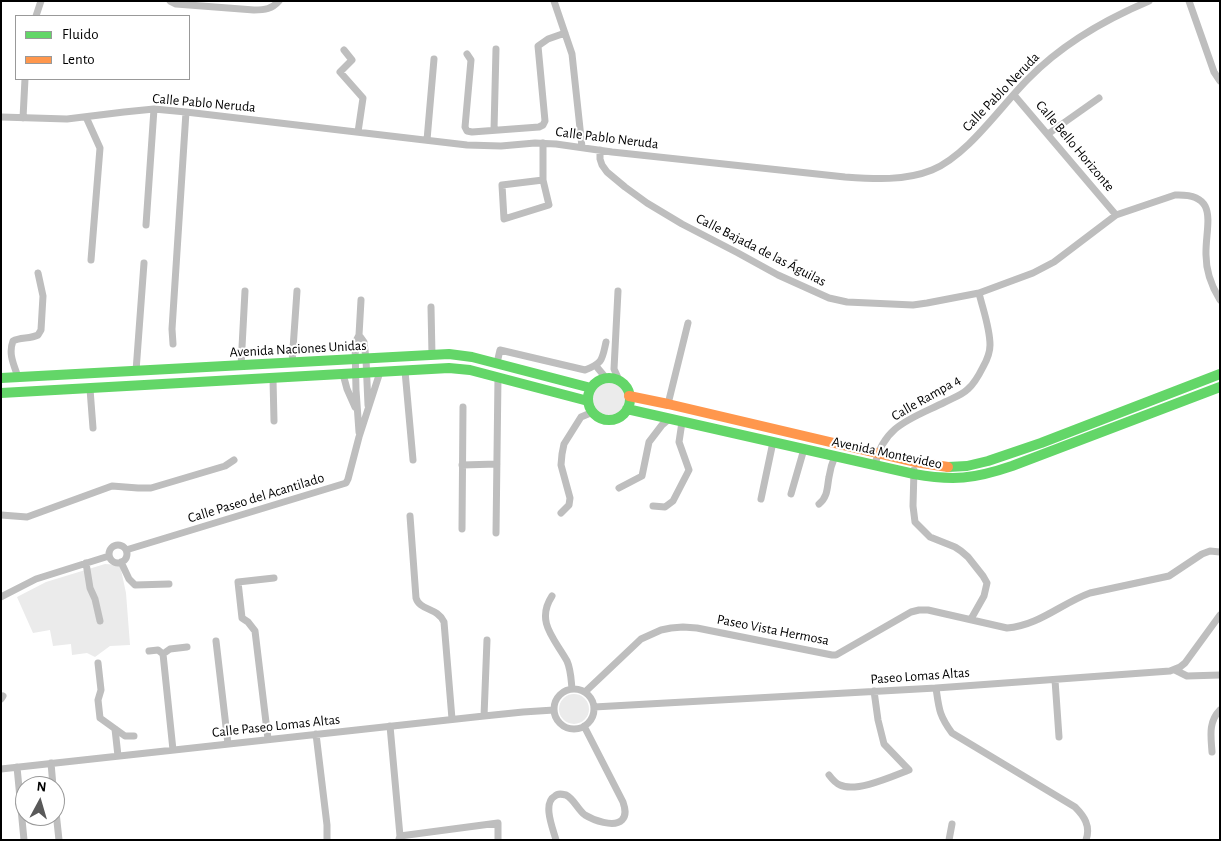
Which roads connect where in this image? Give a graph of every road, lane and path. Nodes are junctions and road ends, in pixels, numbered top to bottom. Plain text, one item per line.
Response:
1 (41, 1) edge
2 (170, 1) edge
3 (280, 1) edge
4 (554, 1) edge
5 (1149, 1) edge
6 (1189, 1) edge
7 (36, 15) edge
8 (565, 33) junction
9 (496, 49) dead end
10 (344, 50) dead end
11 (468, 54) dead end
12 (434, 59) dead end
13 (25, 80) edge
14 (1220, 81) edge
15 (1014, 94) junction
16 (1099, 98) dead end
17 (154, 109) junction
18 (186, 112) junction
19 (1, 117) edge
20 (86, 117) junction
21 (23, 118) junction
22 (494, 130) junction
23 (358, 132) junction
24 (1048, 134) junction
25 (427, 140) junction
26 (543, 143) junction
27 (582, 147) junction
28 (600, 150) junction
29 (543, 180) junction
30 (1116, 215) junction
31 (146, 225) dead end
32 (91, 260) dead end
33 (144, 262) dead end
34 (38, 272) dead end
35 (245, 291) dead end
36 (297, 291) dead end
37 (618, 291) dead end
38 (979, 293) junction
39 (360, 300) dead end
40 (1220, 300) edge
41 (431, 307) dead end
42 (688, 323) dead end
43 (359, 335) junction
44 (606, 342) dead end
45 (173, 344) dead end
46 (432, 355) junction
47 (366, 359) junction
48 (354, 360) junction
49 (292, 363) junction
50 (497, 363) junction
51 (240, 366) junction
52 (596, 366) junction
53 (136, 371) junction
54 (405, 371) junction
55 (380, 372) junction
56 (367, 373) junction
57 (343, 374) junction
58 (355, 374) junction
59 (1220, 374) edge
60 (18, 377) junction
61 (498, 377) junction
62 (1, 378) edge
63 (273, 378) junction
64 (606, 378) junction
65 (619, 380) junction
66 (1220, 387) edge
67 (592, 388) junction
68 (90, 389) junction
69 (1, 393) edge
70 (630, 396) junction
71 (588, 401) junction
72 (668, 404) junction
73 (463, 407) dead end
74 (627, 409) junction
75 (368, 410) junction
76 (593, 412) junction
77 (358, 413) junction
78 (1114, 416) junction
79 (669, 419) junction
80 (274, 421) dead end
81 (682, 422) junction
82 (1117, 427) junction
83 (93, 428) dead end
84 (359, 437) junction
85 (773, 442) junction
86 (804, 449) junction
87 (877, 453) junction
88 (834, 456) junction
89 (1006, 456) junction
90 (234, 460) dead end
91 (413, 460) dead end
92 (915, 462) junction
93 (497, 464) junction
94 (875, 464) junction
95 (462, 465) junction
96 (1010, 467) junction
97 (914, 474) junction
98 (619, 488) dead end
99 (791, 494) dead end
100 (761, 499) dead end
101 (819, 504) dead end
102 (652, 506) dead end
103 (561, 513) dead end
104 (1, 515) edge
105 (410, 516) dead end
106 (462, 529) dead end
107 (496, 533) dead end
108 (126, 550) junction
109 (1220, 552) edge
110 (109, 556) junction
111 (121, 562) junction
112 (86, 564) junction
113 (274, 578) dead end
114 (170, 584) dead end
115 (552, 596) dead end
116 (1, 597) edge
117 (1220, 615) edge
118 (971, 619) junction
119 (100, 621) dead end
120 (488, 640) dead end
121 (216, 641) dead end
122 (187, 647) dead end
123 (149, 651) dead end
124 (163, 654) junction
125 (98, 663) dead end
126 (1175, 670) junction
127 (1220, 675) edge
128 (1055, 680) junction
129 (936, 688) junction
130 (572, 689) junction
131 (874, 691) junction
132 (585, 692) junction
133 (594, 707) junction
134 (554, 710) junction
135 (1220, 710) edge
136 (484, 716) junction
137 (452, 719) junction
138 (390, 726) junction
139 (584, 726) junction
140 (115, 729) junction
141 (316, 734) junction
142 (134, 736) dead end
143 (1059, 737) dead end
144 (268, 739) junction
145 (228, 744) junction
146 (173, 750) junction
147 (1212, 752) dead end
148 (118, 756) junction
149 (51, 763) junction
150 (18, 767) junction
151 (1, 768) edge
152 (829, 775) dead end
153 (52, 776) edge
154 (952, 824) dead end
155 (57, 826) edge
156 (400, 838) edge
157 (24, 840) edge
158 (59, 840) edge
159 (327, 840) edge
160 (498, 840) edge
161 (556, 840) edge
162 (949, 840) edge
163 (1086, 840) edge

1 - 7 street
2 - 3 street
4 - 8 street
5 - 15 street, Calle Pablo Neruda
6 - 14 street
8 - 22 street
8 - 27 street
9 - 22 street
10 - 23 street
11 - 22 street
12 - 25 street
13 - 21 street
15 - 24 street, Calle Bello Horizonte
15 - 28 street, Calle Pablo Neruda
16 - 24 street
17 - 18 street, Calle Pablo Neruda
17 - 20 street, Calle Pablo Neruda
17 - 31 street
18 - 23 street, Calle Pablo Neruda
18 - 45 street
19 - 21 street, Calle Pablo Neruda
20 - 21 street, Calle Pablo Neruda
20 - 32 street
23 - 25 street, Calle Pablo Neruda
24 - 30 street, Calle Bello Horizonte
25 - 26 street, Calle Pablo Neruda
26 - 27 street, Calle Pablo Neruda
26 - 29 street
27 - 28 street, Calle Pablo Neruda
28 - 38 street, Calle Bajada de las Águilas
29 - 29 street
30 - 38 street, Calle Bajada de las Águilas
30 - 40 street, Calle Bajada de las Águilas
33 - 53 street
34 - 60 street
35 - 51 street
36 - 49 street
37 - 65 street
38 - 87 street, Calle Rampa 4
39 - 43 street
41 - 46 street
42 - 72 street
43 - 47 street, Calle Paseo del Acantilado
43 - 48 street, Calle Paseo del Acantilado
44 - 52 street
46 - 47 street, Avenida Naciones Unidas
46 - 50 street, Avenida Naciones Unidas
47 - 48 street, Avenida Naciones Unidas
47 - 56 street, Calle Paseo del Acantilado
48 - 49 street, Avenida Naciones Unidas
48 - 58 street, Calle Paseo del Acantilado
49 - 51 street, Avenida Naciones Unidas
50 - 52 street
50 - 67 street, Avenida Naciones Unidas
51 - 53 street, Avenida Naciones Unidas
52 - 64 street
53 - 60 street, Avenida Naciones Unidas
54 - 55 street, Avenida Naciones Unidas
54 - 61 street, Avenida Naciones Unidas
54 - 91 street
55 - 56 street, Avenida Naciones Unidas
55 - 75 street, Calle Paseo del Acantilado
56 - 58 street, Avenida Naciones Unidas
56 - 75 street, Calle Paseo del Acantilado
57 - 58 street, Avenida Naciones Unidas
57 - 63 street, Avenida Naciones Unidas
57 - 77 street, Calle Paseo del Acantilado
58 - 77 street, Calle Paseo del Acantilado
59 - 78 street, Avenida Montevideo
60 - 62 street, Avenida Naciones Unidas
61 - 71 street, Avenida Naciones Unidas
61 - 93 street
63 - 68 street, Avenida Naciones Unidas
63 - 80 street
64 - 65 street
64 - 67 street
65 - 70 street
66 - 82 street, Avenida Montevideo
67 - 71 street
68 - 69 street, Avenida Naciones Unidas
68 - 83 street
70 - 72 street, Avenida Montevideo
70 - 74 street
71 - 76 street
72 - 87 street, Avenida Montevideo
73 - 95 street
74 - 76 street
74 - 79 street, Avenida Montevideo
75 - 84 street, Calle Paseo del Acantilado
76 - 103 street
77 - 84 street, Calle Paseo del Acantilado
78 - 82 street
78 - 89 street, Avenida Montevideo
79 - 81 street, Avenida Montevideo
79 - 98 street
81 - 85 street, Avenida Montevideo
81 - 102 street
82 - 96 street, Avenida Montevideo
84 - 108 street, Calle Paseo del Acantilado
85 - 86 street, Avenida Montevideo
85 - 100 street
86 - 88 street, Avenida Montevideo
86 - 99 street
87 - 92 street, Avenida Montevideo
87 - 94 street, Calle Rampa 4
88 - 94 street, Avenida Montevideo
88 - 101 street
89 - 92 street, Avenida Montevideo
89 - 96 street
90 - 104 street
92 - 97 street
93 - 95 street
93 - 107 street
94 - 97 street, Avenida Montevideo
95 - 106 street
96 - 97 street, Avenida Montevideo
97 - 118 street
105 - 137 street
108 - 110 street
108 - 111 street
109 - 118 street, Paseo Vista Hermosa
110 - 111 street
110 - 112 street
111 - 114 street
112 - 116 street
112 - 119 street
113 - 144 street
115 - 130 street
117 - 126 street
118 - 132 street, Paseo Vista Hermosa
120 - 136 street
121 - 145 street
122 - 124 street
123 - 124 street
124 - 146 street
125 - 140 street
126 - 127 street
126 - 128 street, Paseo Lomas Altas
128 - 129 street, Paseo Lomas Altas
128 - 143 street
129 - 131 street, Paseo Lomas Altas
129 - 163 street
130 - 132 street
130 - 134 street
131 - 133 street, Paseo Lomas Altas
131 - 152 street
132 - 133 street
133 - 139 street
134 - 136 street, Calle Paseo Lomas Altas
134 - 139 street
135 - 147 street
136 - 137 street, Calle Paseo Lomas Altas
137 - 138 street, Calle Paseo Lomas Altas
138 - 141 street, Calle Paseo Lomas Altas
138 - 156 street
139 - 161 street
140 - 142 street
140 - 148 street
141 - 144 street, Calle Paseo Lomas Altas
141 - 159 street
144 - 145 street, Calle Paseo Lomas Altas
145 - 146 street, Calle Paseo Lomas Altas
146 - 148 street, Calle Paseo Lomas Altas
148 - 149 street, Calle Paseo Lomas Altas
149 - 150 street, Calle Paseo Lomas Altas
149 - 153 street
150 - 151 street, Calle Paseo Lomas Altas
150 - 157 street
154 - 162 street
155 - 158 street
156 - 160 street

